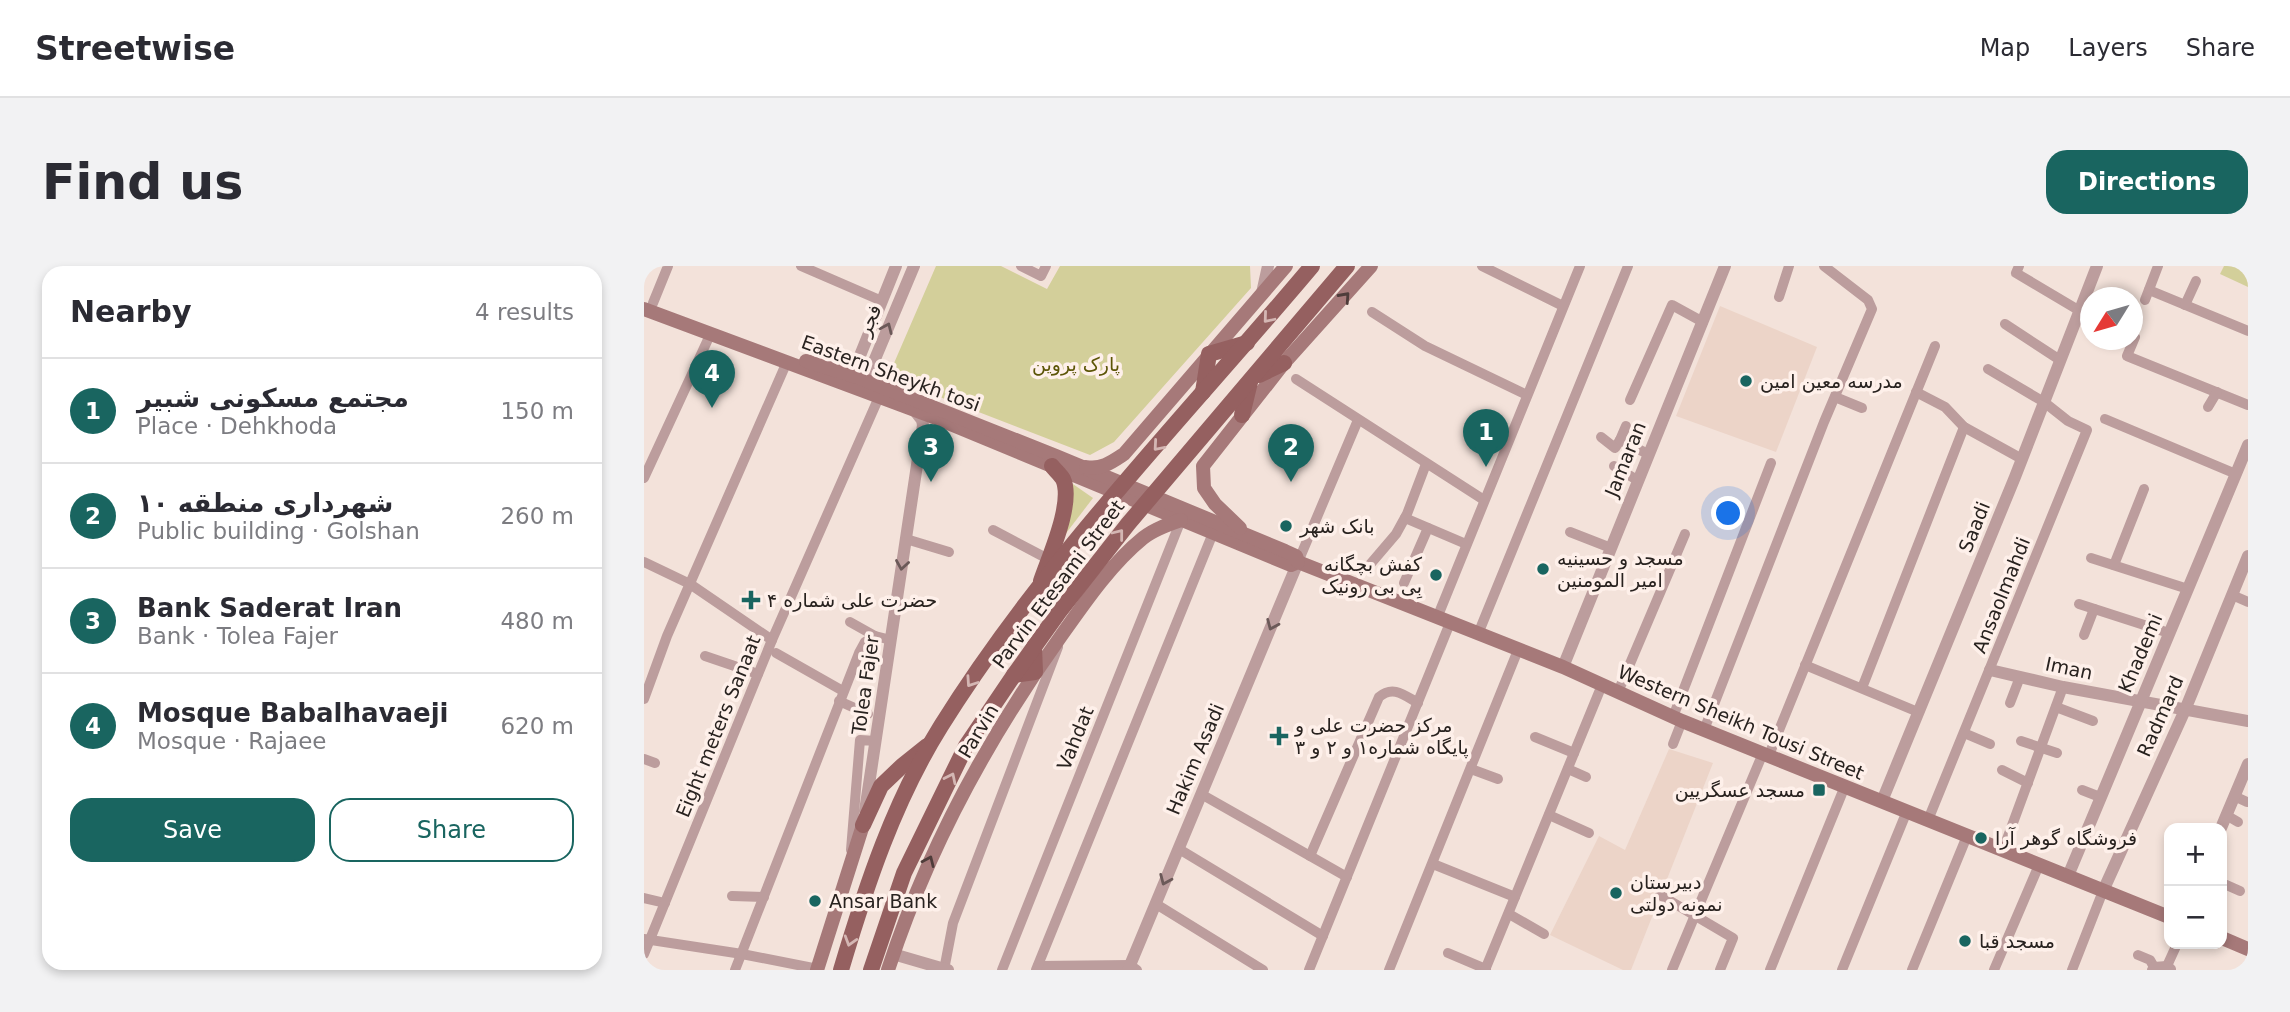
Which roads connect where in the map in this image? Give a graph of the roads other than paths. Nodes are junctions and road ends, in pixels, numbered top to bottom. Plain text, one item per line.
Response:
1 (668, 266) edge
2 (801, 266) edge
3 (896, 266) edge
4 (914, 266) edge
5 (1021, 266) edge
6 (1268, 266) edge
7 (1286, 266) edge
8 (1312, 266) edge
9 (1348, 266) edge
10 (1371, 266) edge
11 (1482, 266) edge
12 (1580, 266) edge
13 (1628, 266) edge
14 (1725, 266) edge
15 (1790, 266) edge
16 (1824, 266) edge
17 (2019, 266) edge
18 (2097, 266) edge
19 (2158, 266) edge
20 (1044, 271) edge
21 (2196, 281) dead end
22 (2089, 287) edge
23 (1262, 293) junction
24 (1779, 297) dead end
25 (882, 301) junction
26 (647, 304) edge
27 (2185, 304) junction
28 (1563, 306) junction
29 (2080, 311) joint
30 (1372, 312) dead end
31 (1703, 322) junction
32 (2005, 324) dead end
33 (2248, 331) edge
34 (710, 335) junction
35 (1247, 343) junction
36 (1935, 346) dead end
37 (2130, 350) edge
38 (862, 351) junction
39 (1209, 354) junction
40 (874, 355) junction
41 (2060, 360) junction
42 (1284, 363) junction
43 (786, 364) junction
44 (827, 367) junction
45 (1988, 369) dead end
46 (1250, 379) junction
47 (1296, 379) dead end
48 (857, 382) junction
49 (895, 392) junction
50 (1916, 392) junction
51 (2217, 392) junction
52 (1203, 394) junction
53 (1527, 395) junction
54 (880, 397) junction
55 (1835, 397) junction
56 (1630, 400) dead end
57 (2044, 402) junction
58 (2248, 405) edge
59 (2208, 407) dead end
60 (1862, 408) dead end
61 (915, 411) junction
62 (1242, 415) junction
63 (2105, 419) dead end
64 (1358, 420) junction
65 (1626, 426) dead end
66 (1964, 427) junction
67 (1601, 438) dead end
68 (1620, 440) junction
69 (2248, 445) edge
70 (1648, 454) junction
71 (2022, 459) junction
72 (1771, 463) dead end
73 (1426, 464) junction
74 (1052, 466) junction
75 (1083, 466) junction
76 (1614, 466) dead end
77 (2236, 474) junction
78 (644, 478) edge
79 (1637, 480) junction
80 (1121, 489) junction
81 (2144, 489) dead end
82 (1148, 500) junction
83 (1484, 500) junction
84 (1405, 518) junction
85 (1181, 520) junction
86 (1429, 528) junction
87 (993, 530) dead end
88 (1213, 533) junction
89 (1570, 533) dead end
90 (1685, 534) dead end
91 (1249, 536) junction
92 (906, 539) junction
93 (1466, 544) junction
94 (1611, 548) junction
95 (949, 552) dead end
96 (2248, 556) edge
97 (2091, 558) dead end
98 (1048, 559) junction
99 (644, 562) edge
100 (1298, 562) junction
101 (2114, 565) junction
102 (1367, 568) dead end
103 (1404, 583) dead end
104 (690, 584) junction
105 (2188, 589) junction
106 (1038, 591) junction
107 (2232, 595) junction
108 (2248, 602) edge
109 (2079, 604) dead end
110 (2094, 609) junction
111 (1443, 620) junction
112 (850, 622) dead end
113 (1067, 627) junction
114 (2169, 633) junction
115 (1478, 634) junction
116 (2084, 635) dead end
117 (874, 636) junction
118 (772, 640) junction
119 (891, 640) junction
120 (1034, 647) junction
121 (1518, 650) junction
122 (776, 653) dead end
123 (705, 656) dead end
124 (1805, 665) junction
125 (1563, 667) junction
126 (1990, 670) junction
127 (1035, 672) junction
128 (758, 674) junction
129 (1014, 675) junction
130 (2020, 677) junction
131 (1602, 685) junction
132 (2063, 687) junction
133 (1861, 688) junction
134 (1618, 692) junction
135 (841, 696) junction
136 (644, 699) edge
137 (2141, 702) junction
138 (1418, 703) junction
139 (2010, 703) dead end
140 (2056, 707) junction
141 (2185, 710) junction
142 (1918, 712) junction
143 (868, 714) dead end
144 (1678, 719) junction
145 (2093, 721) dead end
146 (2248, 721) edge
147 (1704, 730) junction
148 (1964, 733) junction
149 (1535, 737) dead end
150 (876, 741) junction
151 (2021, 741) dead end
152 (932, 743) junction
153 (1673, 744) dead end
154 (1990, 744) dead end
155 (2041, 748) junction
156 (1574, 753) junction
157 (2057, 753) dead end
158 (1766, 754) junction
159 (2248, 764) edge
160 (1471, 769) junction
161 (1568, 769) junction
162 (2002, 770) dead end
163 (1586, 777) dead end
164 (1498, 779) dead end
165 (2028, 783) junction
166 (1845, 786) junction
167 (2082, 790) dead end
168 (1202, 794) junction
169 (2234, 796) junction
170 (2100, 797) junction
171 (1882, 801) junction
172 (2247, 802) edge
173 (1907, 811) junction
174 (1549, 815) junction
175 (1928, 820) junction
176 (2226, 823) edge
177 (863, 825) junction
178 (1589, 834) dead end
179 (1967, 836) junction
180 (1178, 849) junction
181 (2003, 850) junction
182 (1310, 856) junction
183 (1433, 864) junction
184 (2039, 865) junction
185 (849, 868) junction
186 (2068, 876) junction
187 (1347, 877) junction
188 (2227, 885) edge
189 (2103, 891) junction
190 (2240, 891) dead end
191 (1660, 895) dead end
192 (732, 896) dead end
193 (764, 897) junction
194 (1515, 897) junction
195 (644, 898) edge
196 (665, 903) junction
197 (1156, 904) junction
198 (1508, 914) junction
199 (2164, 915) edge
200 (1694, 917) junction
201 (1544, 934) dead end
202 (1323, 936) junction
203 (647, 940) edge
204 (2227, 940) edge
205 (2176, 949) edge
206 (2248, 949) edge
207 (1448, 953) dead end
208 (644, 954) edge
209 (742, 954) junction
210 (893, 954) junction
211 (2138, 955) dead end
212 (1037, 968) edge
213 (1132, 968) edge
214 (2170, 968) edge
215 (2153, 969) edge
216 (735, 970) edge
217 (818, 970) edge
218 (841, 970) edge
219 (871, 970) edge
220 (888, 970) edge
221 (945, 970) edge
222 (1002, 970) edge
223 (1263, 970) edge
224 (1309, 970) edge
225 (1389, 970) edge
226 (1486, 970) edge
227 (1672, 970) edge
228 (1720, 970) edge
229 (1770, 970) edge
230 (1842, 970) edge
231 (1912, 970) edge
232 (1994, 970) edge
233 (2071, 970) edge

1 - 26 street
2 - 25 street
3 - 25 street, فجر
40 -> 4 street, فجر
5 - 20 street
6 - 23 street
7 - 23 main road
8 -> 35 main road, Parvin Etesami Street
9 - 46 main road, Parvin Etesami Street
42 -> 10 main road
11 - 28 street
12 - 28 street
13 - 115 street
14 - 31 street, Jamaran
15 - 24 street
16 - 55 street
17 - 29 street
18 - 22 street, Saadi
19 - 27 street
21 - 27 street
23 - 39 main road
25 - 38 street, فجر
26 - 34 main road, Eastern Sheykh tosi
26 - 44 main road, Eastern Sheykh tosi
27 - 33 street
28 - 53 street
29 - 41 street, Saadi
30 - 53 street
31 - 56 street
31 - 70 street, Jamaran
32 - 41 street
34 - 43 main road, Eastern Sheykh tosi
34 - 78 street
35 - 39 main road
35 - 52 main road, Parvin Etesami Street
36 - 50 street
37 - 51 street
38 - 44 street
38 - 48 street, فجر
39 - 52 main road
39 - 75 main road
40 - 48 street, فجر
40 - 49 street
41 - 57 street, Saadi
42 - 46 main road
42 - 62 main road
43 - 48 main road, Eastern Sheykh tosi
43 - 104 street
44 - 48 main road, Eastern Sheykh tosi
45 - 57 street
46 - 62 main road
46 - 82 main road, Parvin Etesami Street
47 - 64 street
48 - 49 main road, Eastern Sheykh tosi
48 - 54 main road, Eastern Sheykh tosi
49 - 75 main road, Eastern Sheykh tosi
50 - 66 street
50 - 124 street
51 - 58 street
51 - 59 street
52 -> 80 main road, Parvin Etesami Street
53 - 83 street
54 - 61 main road, Eastern Sheykh tosi
54 - 118 street, Eight meters Sanaat
55 - 60 street
55 - 147 street
57 - 71 street, Saadi
57 - 126 street, Ansaolmahdi
61 - 74 main road, Eastern Sheykh tosi
61 - 92 street, Tolea Fajer
62 - 91 main road
63 - 77 street
64 - 73 street
64 - 100 street
65 - 68 street
66 - 71 street
66 - 133 street
67 - 68 street
68 - 70 street
69 - 77 street, Khademi
70 - 79 street, Jamaran
71 - 142 street, Saadi
72 - 144 street
73 - 83 street
73 - 84 street
74 - 80 main road, Eastern Sheykh tosi
74 - 98 main road
75 - 80 main road, Eastern Sheykh tosi
76 - 79 street
77 - 105 street, Khademi
79 - 94 street, Jamaran
80 - 82 main road, Western Sheikh Tousi Street
80 - 106 main road, Parvin Etesami Street
81 - 101 street
82 - 85 main road, Western Sheikh Tousi Street
82 - 91 main road, Western Sheikh Tousi Street
120 -> 82 main road, Parvin Etesami Street
83 - 93 street
84 - 86 street
84 - 102 street
85 - 88 main road, Western Sheikh Tousi Street
85 - 113 main road, Parvin
85 - 222 street, Vahdat
86 - 93 street
86 - 103 street
87 - 98 street
88 - 100 main road, Western Sheikh Tousi Street
88 - 212 street
89 - 94 street
90 - 134 street
91 - 100 main road, Western Sheikh Tousi Street
92 - 95 street
92 -> 119 street, Tolea Fajer
93 - 111 street
94 - 125 street, Jamaran
96 - 107 street, Radmard
97 - 101 street
98 - 106 main road
99 - 104 street
100 - 111 main road, Western Sheikh Tousi Street
100 -> 168 street, Hakim Asadi
101 - 105 street
104 - 118 street
104 - 136 street
105 - 114 street, Khademi
106 -> 152 main road, Parvin Etesami Street
107 - 108 street
107 - 141 street, Radmard
109 - 110 street
110 - 114 street
110 - 116 street
111 - 115 main road, Western Sheikh Tousi Street
111 - 138 street
112 - 117 street
113 - 127 main road, Parvin
113 - 221 street
114 - 137 street, Khademi
115 - 121 main road, Western Sheikh Tousi Street
117 - 119 street
117 - 135 street
118 - 128 street, Eight meters Sanaat
119 - 150 street, Tolea Fajer
120 - 127 main road
120 - 129 main road, Parvin Etesami Street
121 - 125 main road, Western Sheikh Tousi Street
121 - 160 street
122 - 135 street
123 - 128 street
124 - 133 street
124 - 158 street
125 - 131 main road, Western Sheikh Tousi Street
126 - 130 street, Iman
126 - 148 street, Ansaolmahdi
127 - 129 main road
210 -> 127 main road, Parvin
128 - 196 street, Eight meters Sanaat
219 -> 129 main road, Parvin Etesami Street
130 - 132 street, Iman
130 - 139 street
131 - 134 main road, Western Sheikh Tousi Street
131 - 156 street
132 - 137 street, Iman
132 - 140 street
133 - 142 street
134 - 144 main road, Western Sheikh Tousi Street
135 - 143 street
135 - 193 street
137 - 141 street, Iman
137 - 170 street, Khademi
138 - 182 street
138 - 187 street
140 - 145 street
140 - 155 street
141 - 146 street, Iman
141 - 189 street, Radmard
142 - 171 street, Saadi
144 - 147 main road, Western Sheikh Tousi Street
144 - 153 street
147 - 158 main road, Western Sheikh Tousi Street
148 - 154 street
148 - 175 street, Ansaolmahdi
149 - 156 street
150 - 177 street, Tolea Fajer
150 - 185 street
151 - 155 street
152 - 177 main road
152 -> 218 main road, Parvin Etesami Street
155 - 157 street
155 - 165 street
156 - 161 street
158 - 166 main road, Western Sheikh Tousi Street
158 - 200 street
159 - 169 street
160 - 164 street
160 - 183 street
161 - 163 street
161 - 174 street
162 - 165 street
165 - 181 street
166 - 171 main road, Western Sheikh Tousi Street
166 - 229 street
167 - 170 street
168 - 180 street, Hakim Asadi
168 - 182 street
169 - 172 street
169 - 176 street
170 - 186 street, Khademi
171 - 173 main road, Western Sheikh Tousi Street
173 - 175 main road, Western Sheikh Tousi Street
173 - 230 street
174 - 178 street
174 - 194 street
175 - 179 main road, Western Sheikh Tousi Street
177 - 185 main road
179 - 181 main road, Western Sheikh Tousi Street
179 - 231 street
180 -> 197 street, Hakim Asadi
180 - 202 street
181 - 184 main road, Western Sheikh Tousi Street
182 - 187 street
183 - 194 street
183 - 225 street
184 - 186 main road, Western Sheikh Tousi Street
184 - 232 street
185 - 217 main road
186 - 189 main road, Western Sheikh Tousi Street
187 - 202 street
188 - 190 street
189 - 199 main road, Western Sheikh Tousi Street
189 - 233 street
191 - 200 street
192 - 193 street
193 - 209 street
194 - 198 street
195 - 196 street
196 - 203 street, Eight meters Sanaat
197 - 213 street, Hakim Asadi
197 - 223 street
198 - 201 street
198 - 226 street
200 - 227 street
200 - 228 street
202 - 224 street
203 - 208 street, Eight meters Sanaat
203 - 209 street
204 - 206 main road
205 - 214 street
207 - 226 street
209 - 216 street
209 - 217 street
210 - 220 main road, Parvin
210 - 221 street
211 - 215 street
212 - 213 street
214 - 215 street

